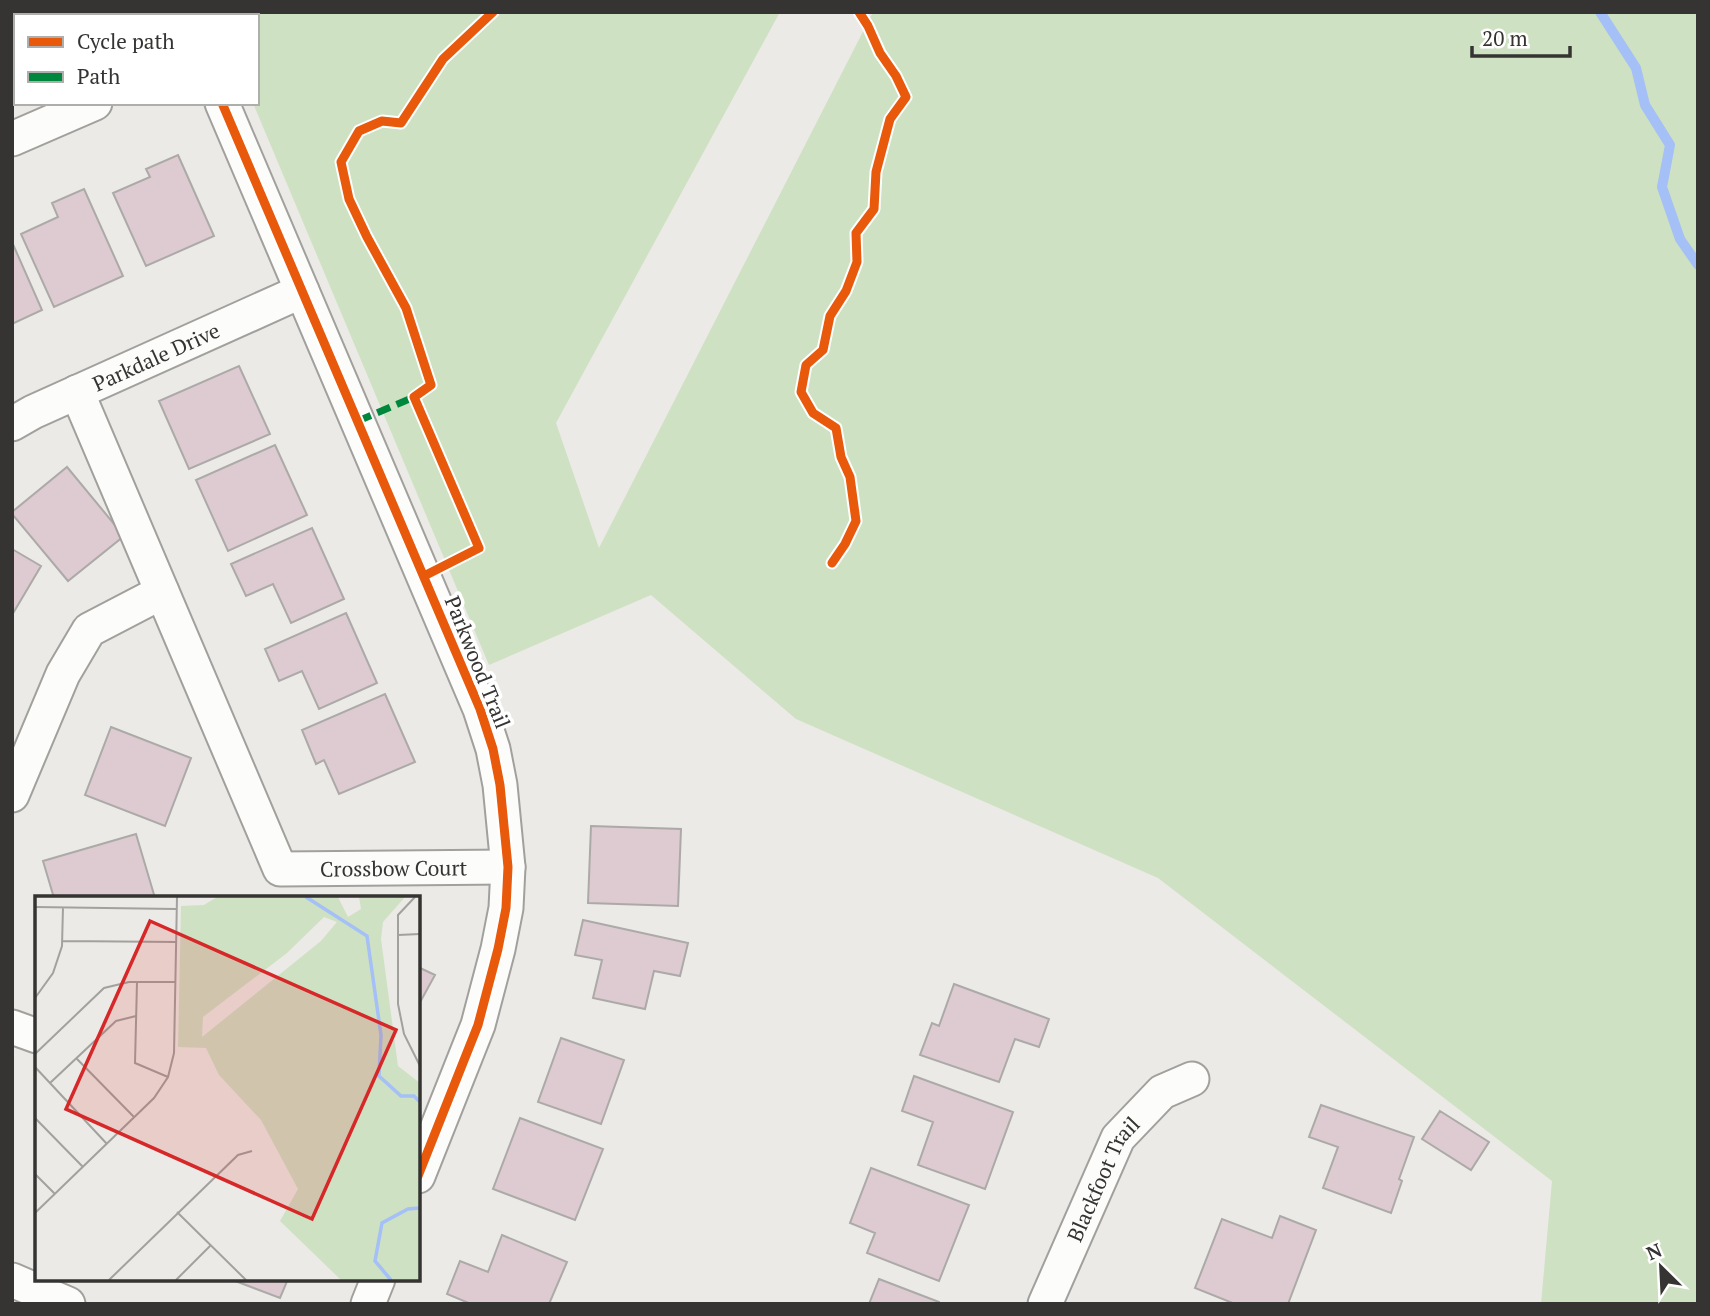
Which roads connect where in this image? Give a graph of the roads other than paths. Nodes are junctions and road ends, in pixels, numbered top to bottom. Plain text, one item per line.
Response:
1 (90, 105) edge
2 (223, 105) edge
3 (12, 139) edge
4 (302, 291) junction
5 (78, 392) junction
6 (12, 425) edge
7 (162, 592) junction
8 (12, 795) edge
9 (508, 867) junction
10 (12, 1027) edge
11 (35, 1035) edge
12 (1192, 1079) dead end
13 (420, 1171) edge
14 (12, 1280) edge
15 (377, 1281) edge
16 (68, 1304) edge
17 (368, 1304) edge
18 (1045, 1304) edge

1 - 3 street
2 - 4 street, Parkwood Trail
4 - 5 street, Parkdale Drive
4 - 9 street, Parkwood Trail
5 - 6 street, Parkdale Drive
5 - 7 street
7 - 8 street
7 - 9 street, Crossbow Court
9 - 13 street, Parkwood Trail
10 - 11 street
12 - 18 street, Blackfoot Trail
14 - 16 street
15 - 17 street

